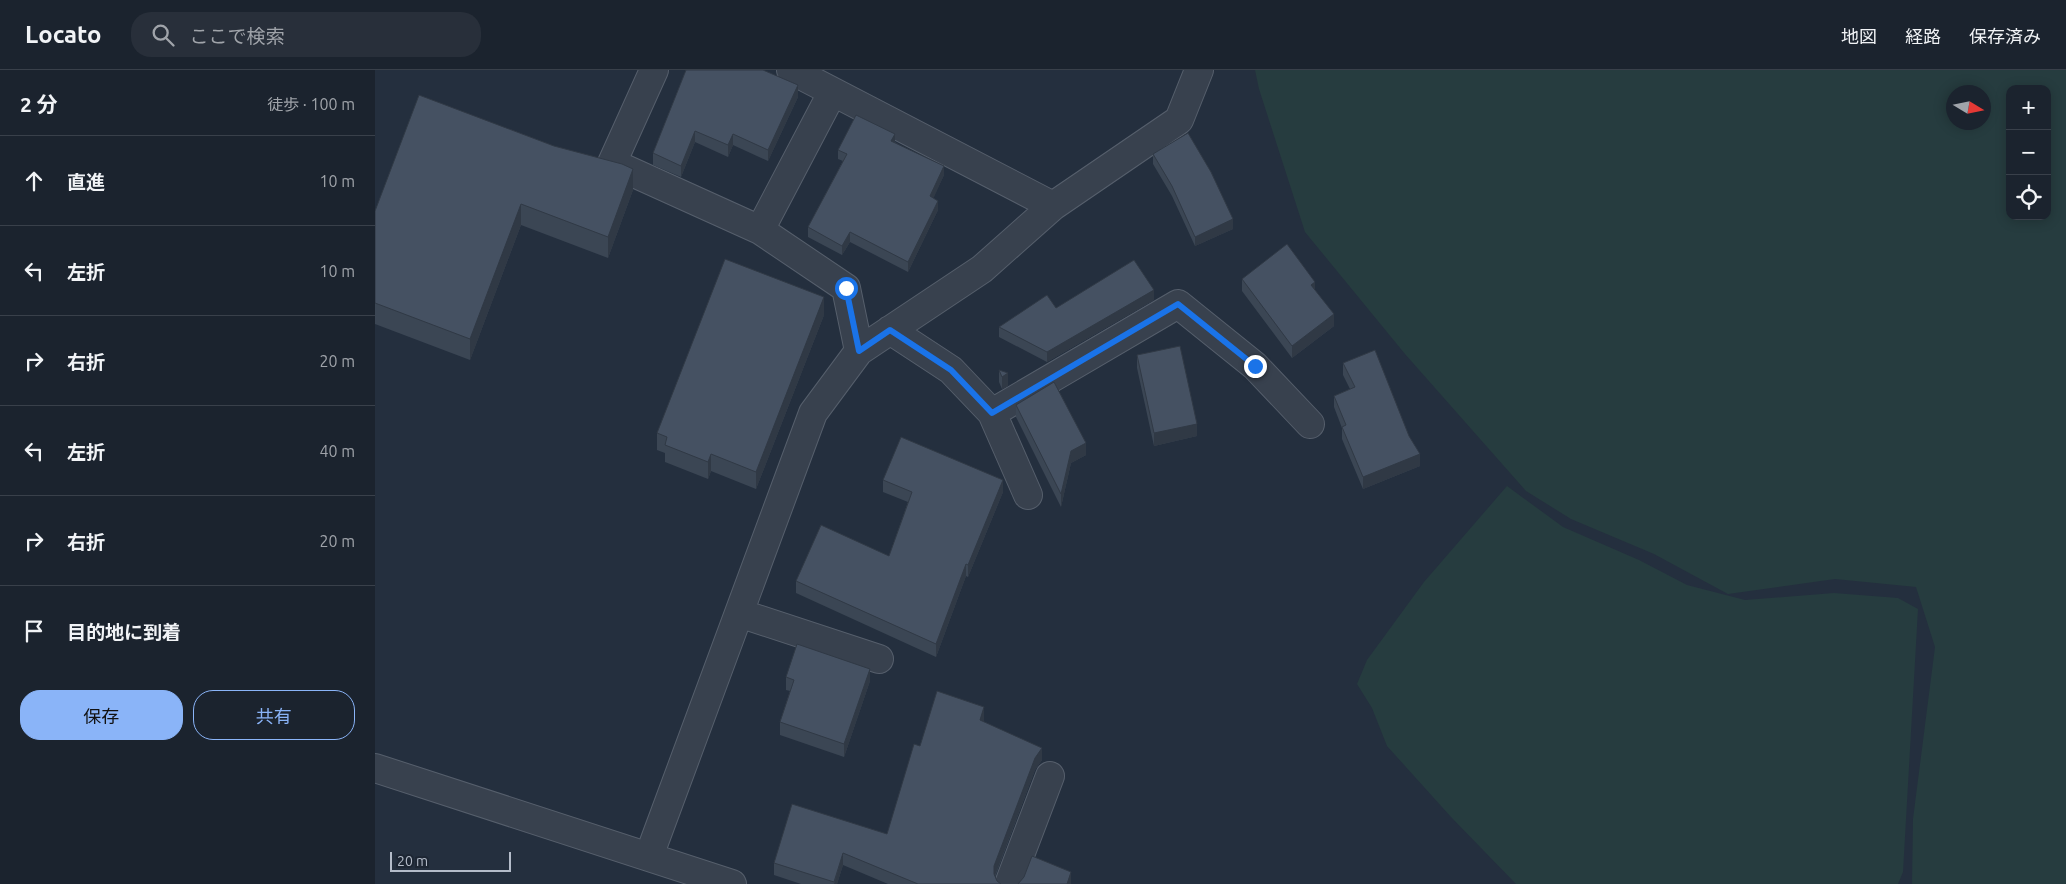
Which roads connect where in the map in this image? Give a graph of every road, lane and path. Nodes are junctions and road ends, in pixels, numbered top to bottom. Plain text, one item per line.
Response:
1 (655, 70) edge
2 (791, 70) edge
3 (1199, 70) edge
4 (832, 93) junction
5 (1053, 206) junction
6 (760, 230) junction
7 (890, 330) junction
8 (859, 351) junction
9 (992, 413) junction
10 (1310, 424) dead end
11 (1028, 494) dead end
12 (739, 613) junction
13 (879, 658) dead end
14 (375, 768) edge
15 (1050, 776) dead end
16 (649, 856) junction
17 (732, 884) edge
18 (1009, 884) edge

1 - 6 street
2 - 4 street
3 - 5 street
4 - 5 street
4 - 6 street
5 - 7 street
6 - 8 street
7 - 8 street
7 - 9 street
8 - 12 street
9 - 10 street
9 - 11 street
12 - 13 street
12 - 16 street
14 - 16 street
15 - 18 street
16 - 17 street

